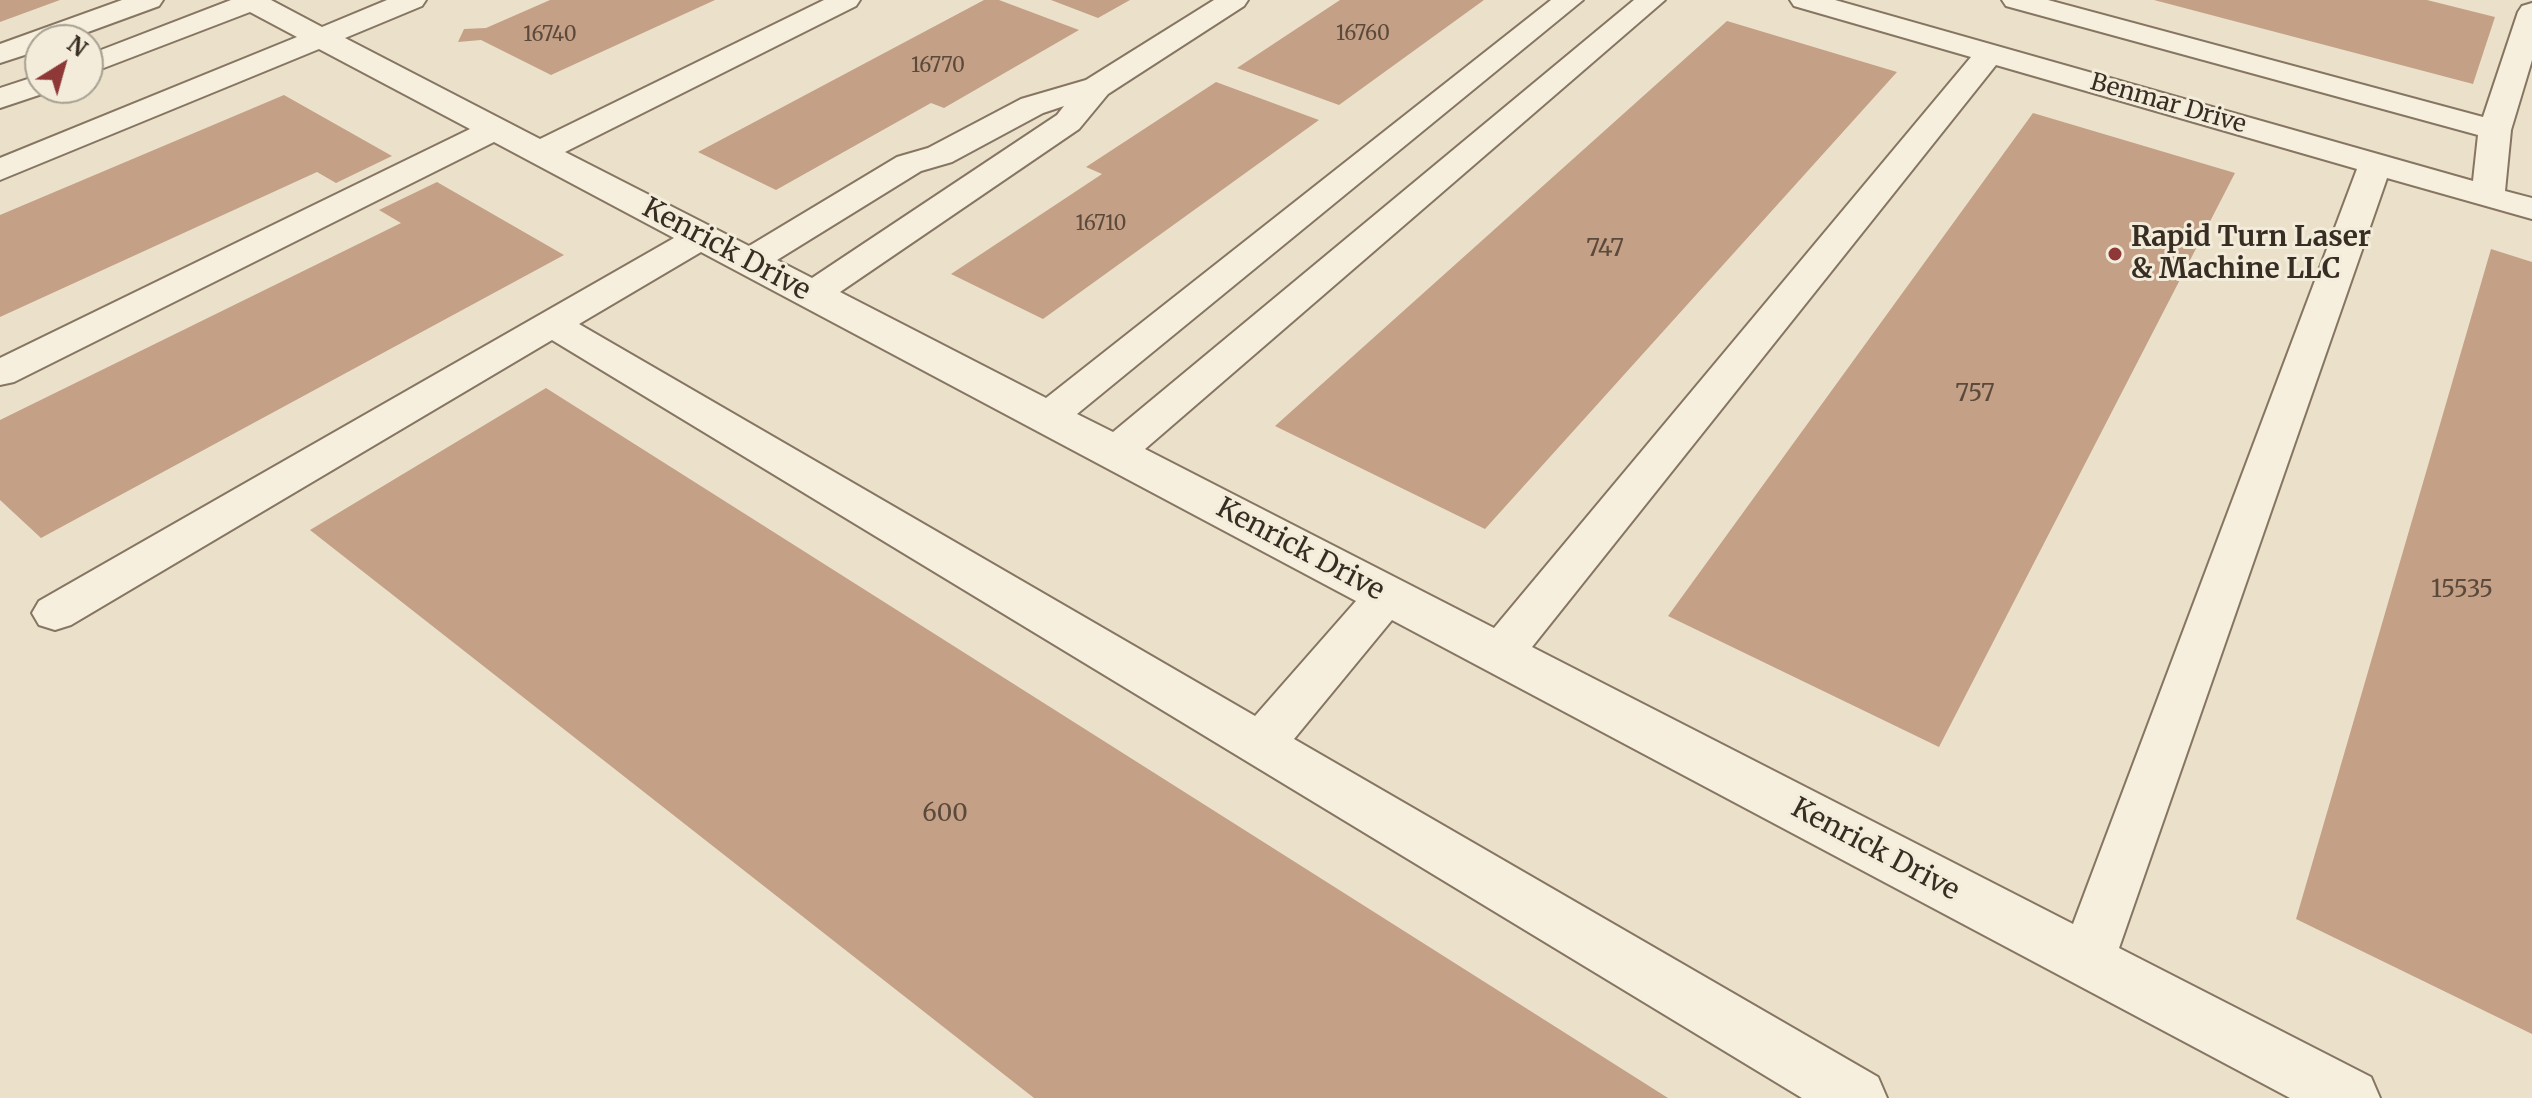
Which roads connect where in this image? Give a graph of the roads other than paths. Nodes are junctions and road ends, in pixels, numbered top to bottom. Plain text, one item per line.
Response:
1 (149, 0) edge
2 (412, 0) edge
3 (846, 0) edge
4 (1234, 0) edge
5 (1569, 0) edge
6 (1651, 0) edge
7 (1804, 0) edge
8 (2016, 0) edge
9 (254, 1) edge
10 (2532, 12) edge
11 (319, 38) junction
12 (1990, 53) junction
13 (0, 54) edge
14 (104, 59) edge
15 (1097, 87) junction
16 (24, 90) edge
17 (0, 99) edge
18 (494, 130) junction
19 (2495, 130) junction
20 (539, 152) junction
21 (2375, 164) junction
22 (0, 170) edge
23 (2488, 196) junction
24 (2532, 209) edge
25 (701, 237) junction
26 (748, 262) junction
27 (812, 295) junction
28 (553, 325) junction
29 (0, 373) edge
30 (1046, 418) junction
31 (1114, 453) junction
32 (1387, 595) junction
33 (55, 613) dead end
34 (1500, 653) junction
35 (1260, 744) junction
36 (2087, 961) junction
37 (1857, 1098) edge
38 (2350, 1098) edge

1 - 13 street
2 - 11 street
3 - 20 street
4 - 15 street
5 - 30 street
6 - 31 street
7 - 12 street, Benmar Drive
8 - 19 street
9 - 11 street, Kenrick Drive
9 - 14 street
10 - 19 street
11 - 18 street, Kenrick Drive
11 - 22 street
12 - 21 street, Benmar Drive
12 - 34 street
15 - 26 street
15 - 27 street
16 - 17 street
18 - 20 street, Kenrick Drive
18 - 29 street
19 - 23 street
20 - 25 street, Kenrick Drive
21 - 23 street, Benmar Drive
21 - 36 street
23 - 24 street, Benmar Drive
25 - 26 street, Kenrick Drive
25 - 28 street
26 - 27 street, Kenrick Drive
27 - 30 street, Kenrick Drive
28 - 33 street
28 - 35 street
30 - 31 street, Kenrick Drive
31 - 32 street, Kenrick Drive
32 - 34 street, Kenrick Drive
32 - 35 street
34 - 36 street, Kenrick Drive
35 - 37 street
36 - 38 street, Kenrick Drive

